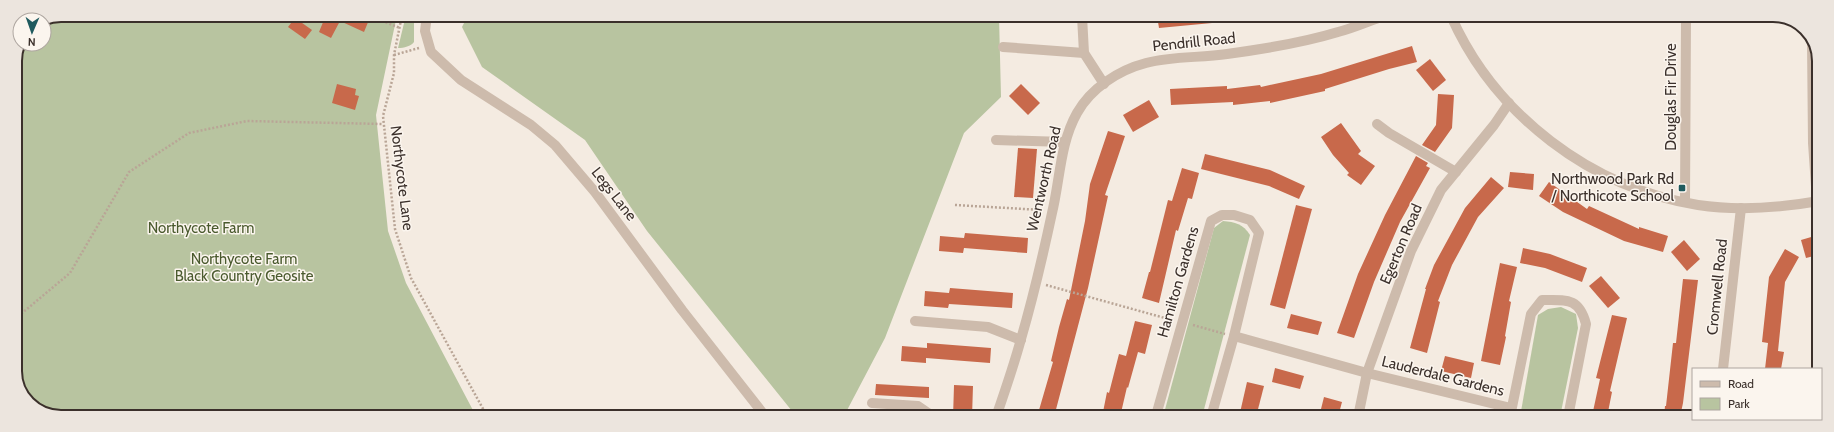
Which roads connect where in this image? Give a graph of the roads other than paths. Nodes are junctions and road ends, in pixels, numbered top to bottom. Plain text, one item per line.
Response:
1 (426, 22) edge
2 (1082, 22) edge
3 (1367, 22) edge
4 (1454, 22) edge
5 (1686, 22) edge
6 (1003, 47) dead end
7 (1084, 53) junction
8 (1812, 58) edge
9 (1104, 84) junction
10 (1509, 103) junction
11 (1377, 124) dead end
12 (996, 140) dead end
13 (1065, 142) junction
14 (1812, 143) edge
15 (1456, 172) junction
16 (1685, 202) junction
17 (1812, 202) edge
18 (1741, 208) junction
19 (915, 321) dead end
20 (1234, 336) junction
21 (1021, 340) junction
22 (1723, 368) edge
23 (1367, 373) junction
24 (872, 404) dead end
25 (760, 410) edge
26 (924, 410) edge
27 (998, 410) edge
28 (1158, 410) edge
29 (1213, 410) edge
30 (1359, 410) edge
31 (1504, 410) edge
32 (1511, 410) edge
33 (1569, 410) edge

1 - 25 street, Legs Lane
2 - 7 street
3 - 9 street, Pendrill Road
4 - 10 street
5 - 16 street, Douglas Fir Drive
6 - 7 street
7 - 9 street
8 - 14 street
9 - 13 street, Wentworth Road
10 - 15 street, Egerton Road
10 - 16 street
11 - 15 street
12 - 13 street
13 - 21 street, Wentworth Road
15 - 23 street, Egerton Road
16 - 18 street
17 - 18 street
18 - 22 street, Cromwell Road
19 - 21 street
20 - 23 street
20 - 28 street, Hamilton Gardens
20 - 29 street, Hamilton Gardens
21 - 27 street, Wentworth Road
23 - 30 street, Egerton Road
23 - 31 street, Lauderdale Gardens
24 - 26 street
32 - 33 street, Lauderdale Gardens

